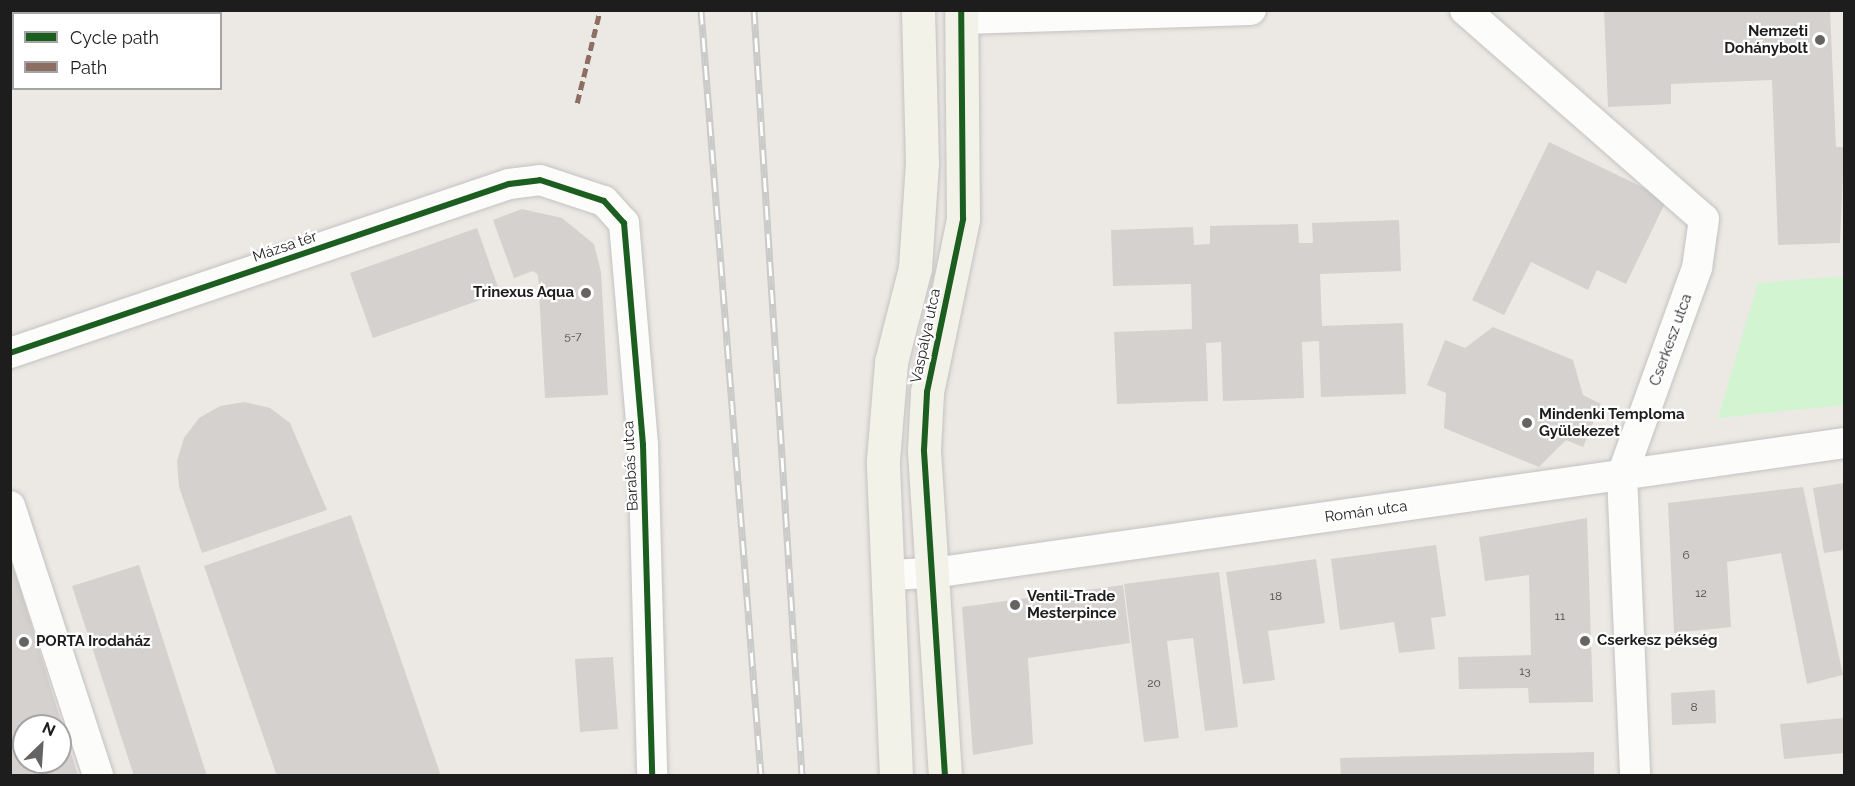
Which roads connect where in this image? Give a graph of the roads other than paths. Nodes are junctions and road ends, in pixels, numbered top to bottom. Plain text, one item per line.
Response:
1 (918, 10) edge
2 (1251, 10) edge
3 (1465, 10) edge
4 (962, 15) edge
5 (570, 188) joint
6 (10, 354) edge
7 (1845, 443) edge
8 (1622, 475) junction
9 (10, 506) edge
10 (933, 573) junction
11 (887, 575) junction
12 (98, 776) edge
13 (652, 776) edge
14 (896, 776) edge
15 (945, 776) edge
16 (1635, 776) edge

1 - 11 main road, Vaspálya utca
2 - 4 street
3 - 8 street, Cserkesz utca
4 - 10 main road, Vaspálya utca
5 - 6 street, Mázsa tér
5 - 13 street, Barabás utca
7 - 8 street, Román utca
8 - 10 street, Román utca
8 - 16 street, Cserkesz utca
9 - 12 street
10 - 11 street, Román utca
10 - 15 main road, Vaspálya utca
11 - 14 main road, Vaspálya utca

